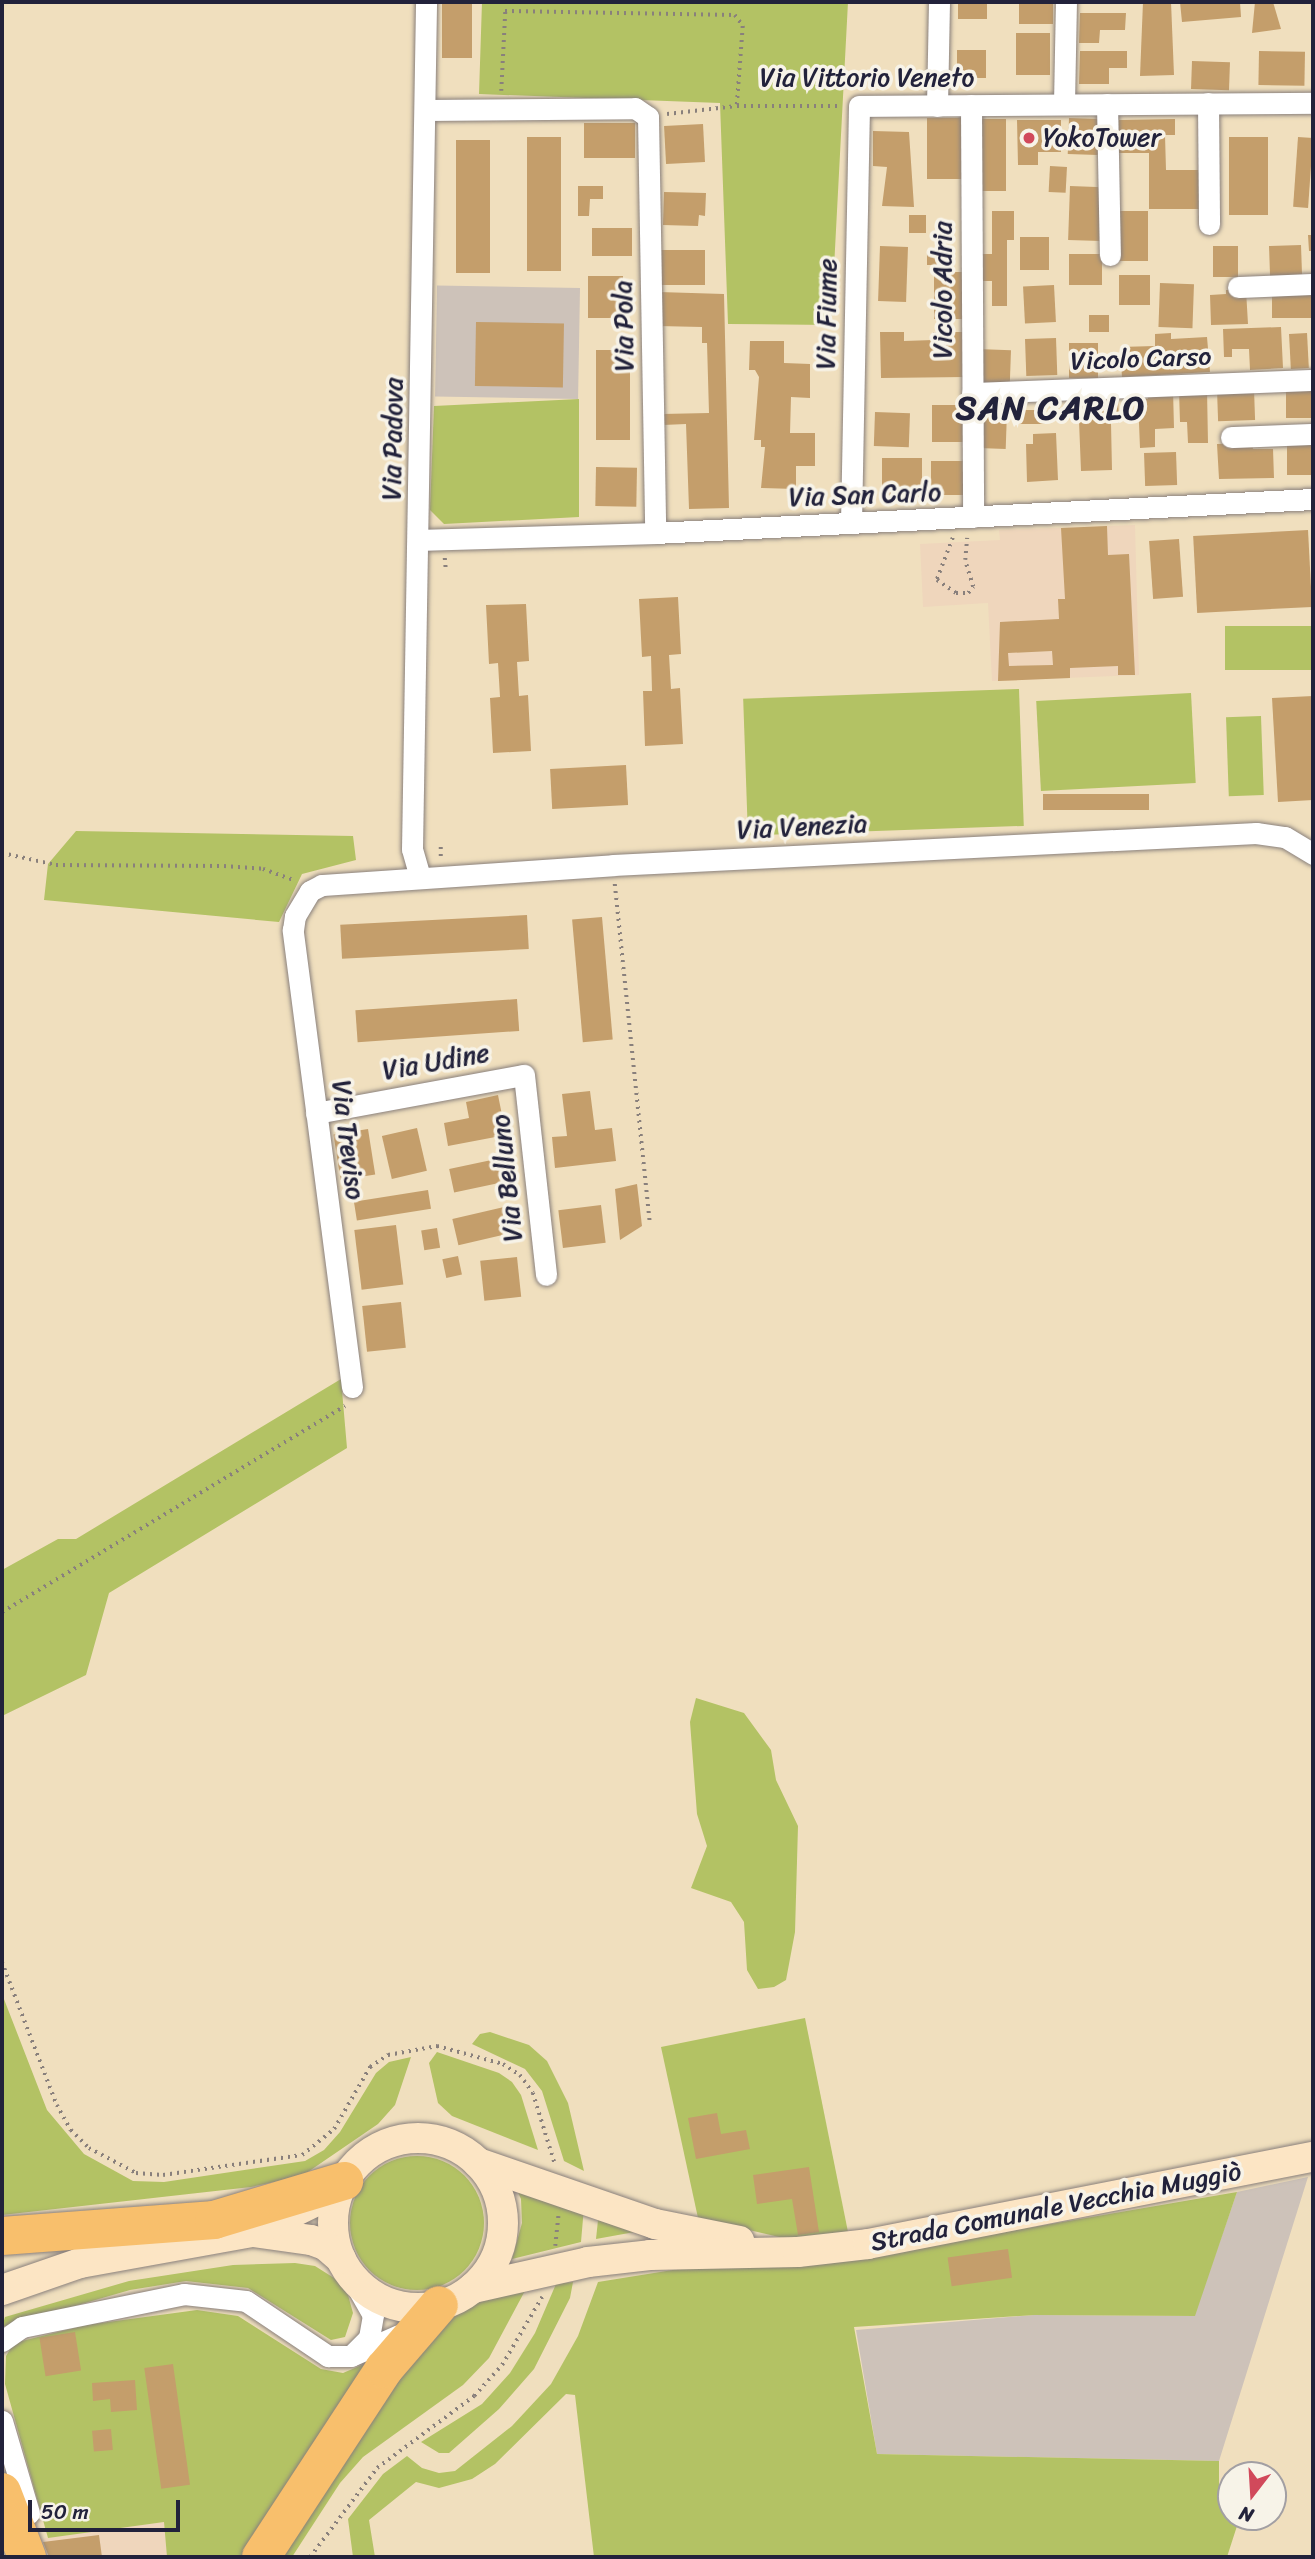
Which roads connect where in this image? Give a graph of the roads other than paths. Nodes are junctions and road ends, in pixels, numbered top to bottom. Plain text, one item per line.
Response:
1 (426, 2) edge
2 (939, 2) edge
3 (1066, 2) edge
4 (1208, 103) junction
5 (1313, 103) edge
6 (1064, 104) junction
7 (1107, 104) junction
8 (971, 105) junction
9 (859, 106) joint
10 (937, 106) junction
11 (426, 110) junction
12 (1209, 224) dead end
13 (1110, 255) dead end
14 (1313, 284) edge
15 (1238, 287) dead end
16 (1313, 380) edge
17 (972, 393) junction
18 (1313, 434) edge
19 (1231, 437) dead end
20 (1313, 499) edge
21 (963, 518) junction
22 (851, 523) junction
23 (655, 533) junction
24 (419, 540) junction
25 (1311, 854) edge
26 (420, 877) junction
27 (306, 896) joint
28 (524, 1075) joint
29 (316, 1113) junction
30 (546, 1275) dead end
31 (352, 1387) road end
32 (1313, 2157) edge
33 (478, 2163) junction
34 (344, 2181) junction
35 (253, 2232) junction
36 (2, 2236) edge
37 (798, 2252) junction
38 (345, 2266) junction
39 (473, 2288) junction
40 (2, 2290) edge
41 (439, 2305) junction
42 (2, 2341) edge
43 (351, 2357) junction
44 (2, 2421) edge
45 (2, 2492) edge
46 (31, 2545) edge
47 (261, 2557) edge

1 - 11 street, Via Padova
2 - 10 street
3 - 6 street
4 - 5 street, Via Vittorio Veneto
4 - 7 street, Via Vittorio Veneto
4 - 12 street
6 - 7 street, Via Vittorio Veneto
6 - 8 street, Via Vittorio Veneto
7 - 13 street
8 - 10 street, Via Vittorio Veneto
8 - 17 street, Vicolo Adria
9 - 10 street, Via Vittorio Veneto
9 - 22 street, Via Fiume
11 - 23 street, Via Pola
11 - 24 street, Via Padova
14 - 15 street
16 - 17 street, Vicolo Carso
17 - 21 street, Vicolo Adria
18 - 19 street
20 - 21 street, Via San Carlo
21 - 22 street, Via San Carlo
22 - 23 street, Via San Carlo
23 - 24 street, Via San Carlo
24 - 26 street, Via Padova
25 - 26 street, Via Venezia
26 - 27 street, Via Venezia
27 - 29 street, Via Treviso
28 - 29 street, Via Udine
28 - 30 street, Via Belluno
29 - 31 street, Via Treviso
32 - 37 main road, Strada Comunale Vecchia Muggiò
33 - 34 main road
33 - 37 main road, Strada Comunale Vecchia Muggiò
33 - 39 main road
34 - 35 main road
34 - 36 highway
34 - 38 main road
35 - 38 main road
35 - 40 main road
37 - 39 main road, Strada Comunale Vecchia Muggiò
38 - 41 main road
38 - 43 street
39 - 41 main road
41 - 43 street
41 - 47 highway
42 - 43 street
44 - 46 street
45 - 46 highway

